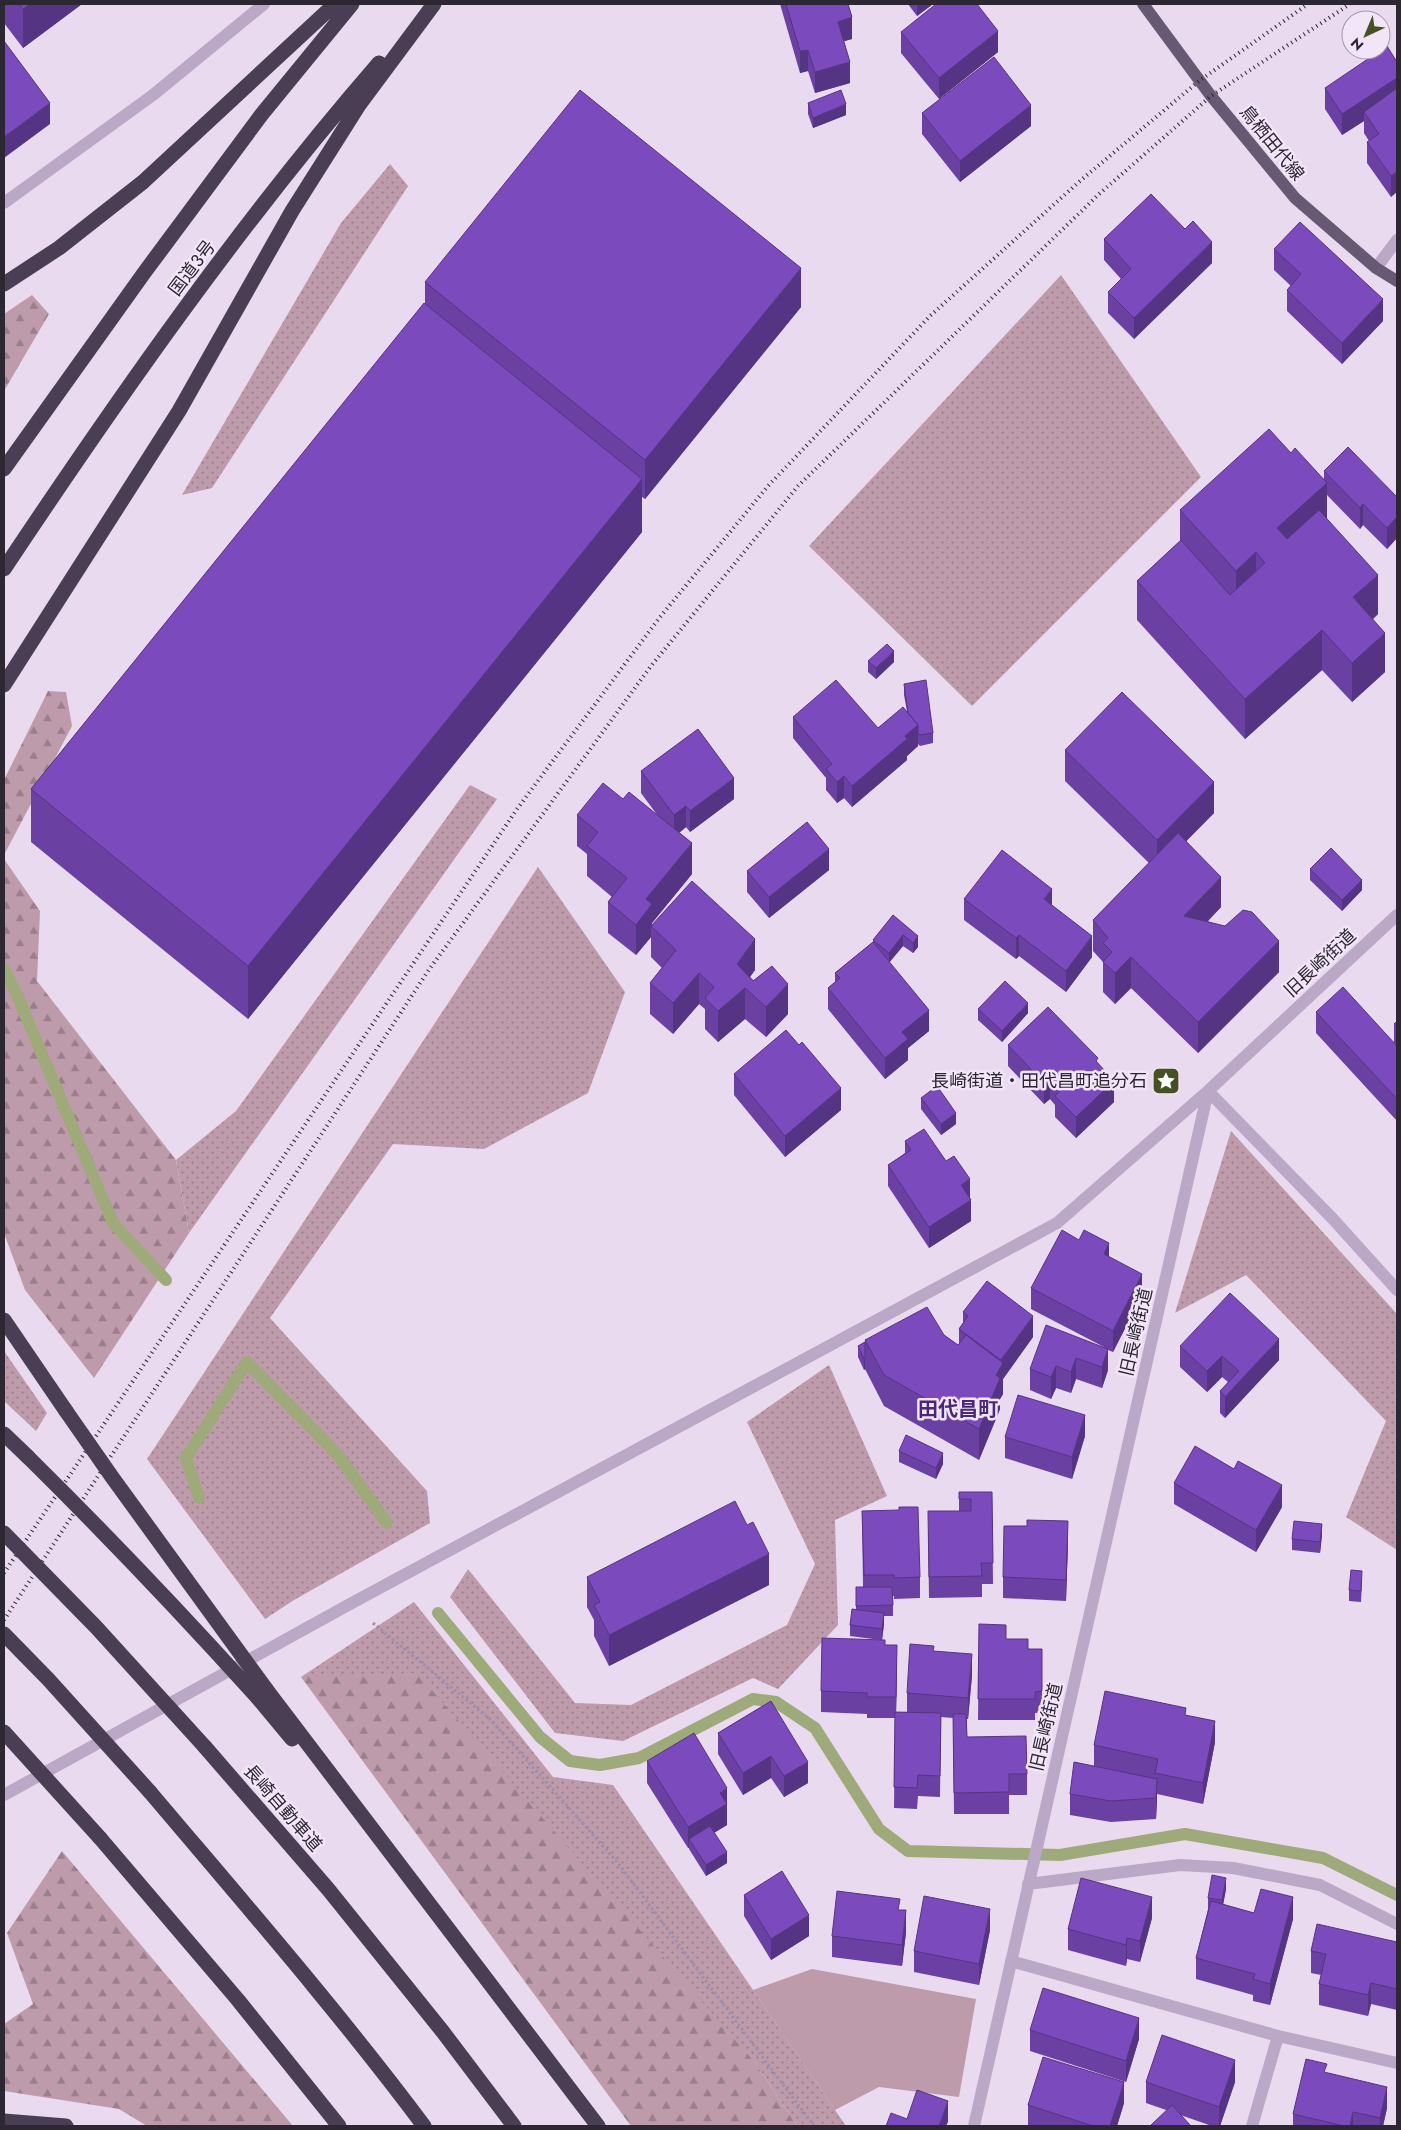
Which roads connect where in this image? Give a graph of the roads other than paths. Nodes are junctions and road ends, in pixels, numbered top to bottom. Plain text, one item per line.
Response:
1 (264, 4) edge
2 (335, 4) edge
3 (352, 4) edge
4 (432, 4) edge
5 (1142, 4) edge
6 (4, 203) edge
7 (1397, 240) edge
8 (1376, 268) junction
9 (1397, 281) edge
10 (4, 284) edge
11 (4, 469) edge
12 (4, 569) edge
13 (4, 685) edge
14 (1397, 914) edge
15 (1208, 1091) junction
16 (1397, 1290) edge
17 (4, 1320) edge
18 (4, 1434) edge
19 (4, 1533) edge
20 (4, 1634) edge
21 (262, 1693) junction
22 (4, 1732) edge
23 (4, 1795) edge
24 (1028, 1884) junction
25 (1397, 1924) edge
26 (1011, 1961) junction
27 (1278, 2036) junction
28 (1397, 2063) edge
29 (4, 2121) edge
30 (66, 2126) edge
31 (339, 2126) edge
32 (424, 2126) edge
33 (514, 2126) edge
34 (598, 2126) edge
35 (974, 2126) edge
36 (1252, 2126) edge

1 - 6 street
2 - 10 highway
3 - 11 highway, 国道3号
4 - 12 highway, 国道3号
4 - 13 highway
5 - 8 main road, 鳥栖田代線
7 - 8 street
8 - 9 main road, 鳥栖田代線
14 - 15 street, 旧長崎街道
15 - 16 street
15 - 23 street
15 - 24 street, 旧長崎街道
17 - 21 highway, bridge
18 - 21 highway, bridge
19 - 33 highway, 長崎自動車道, bridge
20 - 32 highway, bridge
21 - 34 highway
22 - 31 highway, bridge
24 - 25 street
24 - 26 street
26 - 27 street
26 - 35 street
27 - 28 street
27 - 36 street
29 - 30 highway

